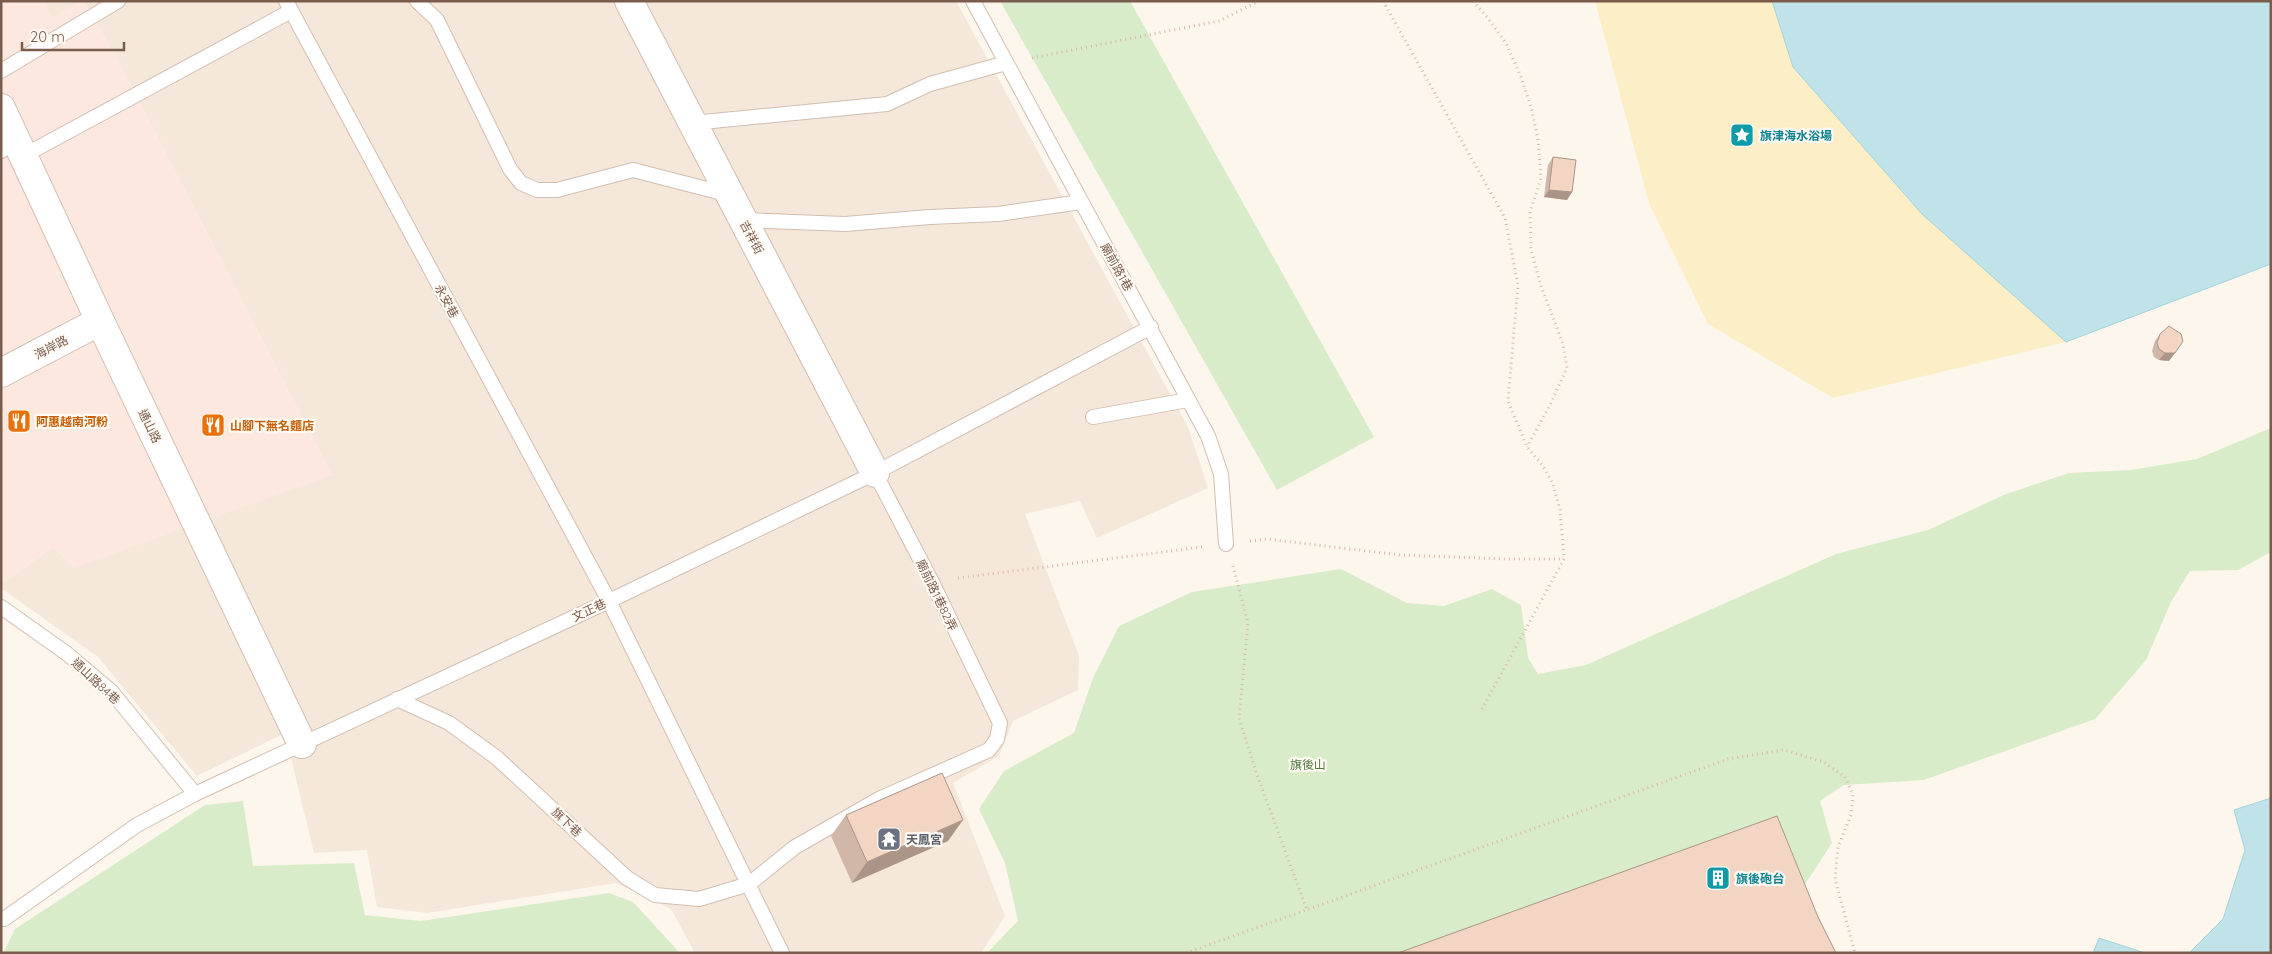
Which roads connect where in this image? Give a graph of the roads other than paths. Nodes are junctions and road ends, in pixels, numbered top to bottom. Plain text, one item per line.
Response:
1 (118, 1) edge
2 (417, 1) edge
3 (629, 1) edge
4 (973, 1) edge
5 (289, 6) edge
6 (1006, 63) junction
7 (1, 71) edge
8 (1, 108) edge
9 (692, 123) junction
10 (14, 150) edge
11 (730, 195) junction
12 (1081, 202) junction
13 (743, 220) junction
14 (100, 321) junction
15 (1151, 327) junction
16 (1, 373) edge
17 (1188, 400) junction
18 (1093, 417) dead end
19 (875, 473) junction
20 (1226, 544) road end
21 (609, 601) junction
22 (1, 607) edge
23 (396, 699) junction
24 (302, 744) junction
25 (195, 794) junction
26 (749, 884) junction
27 (4, 919) dead end
28 (782, 953) edge

1 - 7 lane
2 - 11 lane
3 - 9 street, 吉祥街
4 - 6 lane, 廟前路1巷
5 - 10 lane
5 - 21 lane, 永安巷
6 - 9 lane
6 - 12 lane, 廟前路1巷
8 - 10 street, 通山路
9 - 11 street, 吉祥街
10 - 14 street, 通山路
11 - 13 street, 吉祥街
12 - 13 lane
12 - 15 lane, 廟前路1巷
13 - 19 street, 吉祥街
14 - 16 street, 海岸路
14 - 24 street, 通山路
15 - 17 lane, 廟前路1巷
15 - 19 lane
17 - 18 lane
17 - 20 lane, 廟前路1巷
19 - 21 lane, 文正巷
19 - 26 lane, 廟前路1巷82弄
21 - 23 lane, 文正巷
21 - 26 lane
22 - 25 lane, 通山路84巷
23 - 24 lane, 文正巷
23 - 26 lane, 旗下巷
24 - 25 lane
25 - 27 lane
26 - 28 lane

